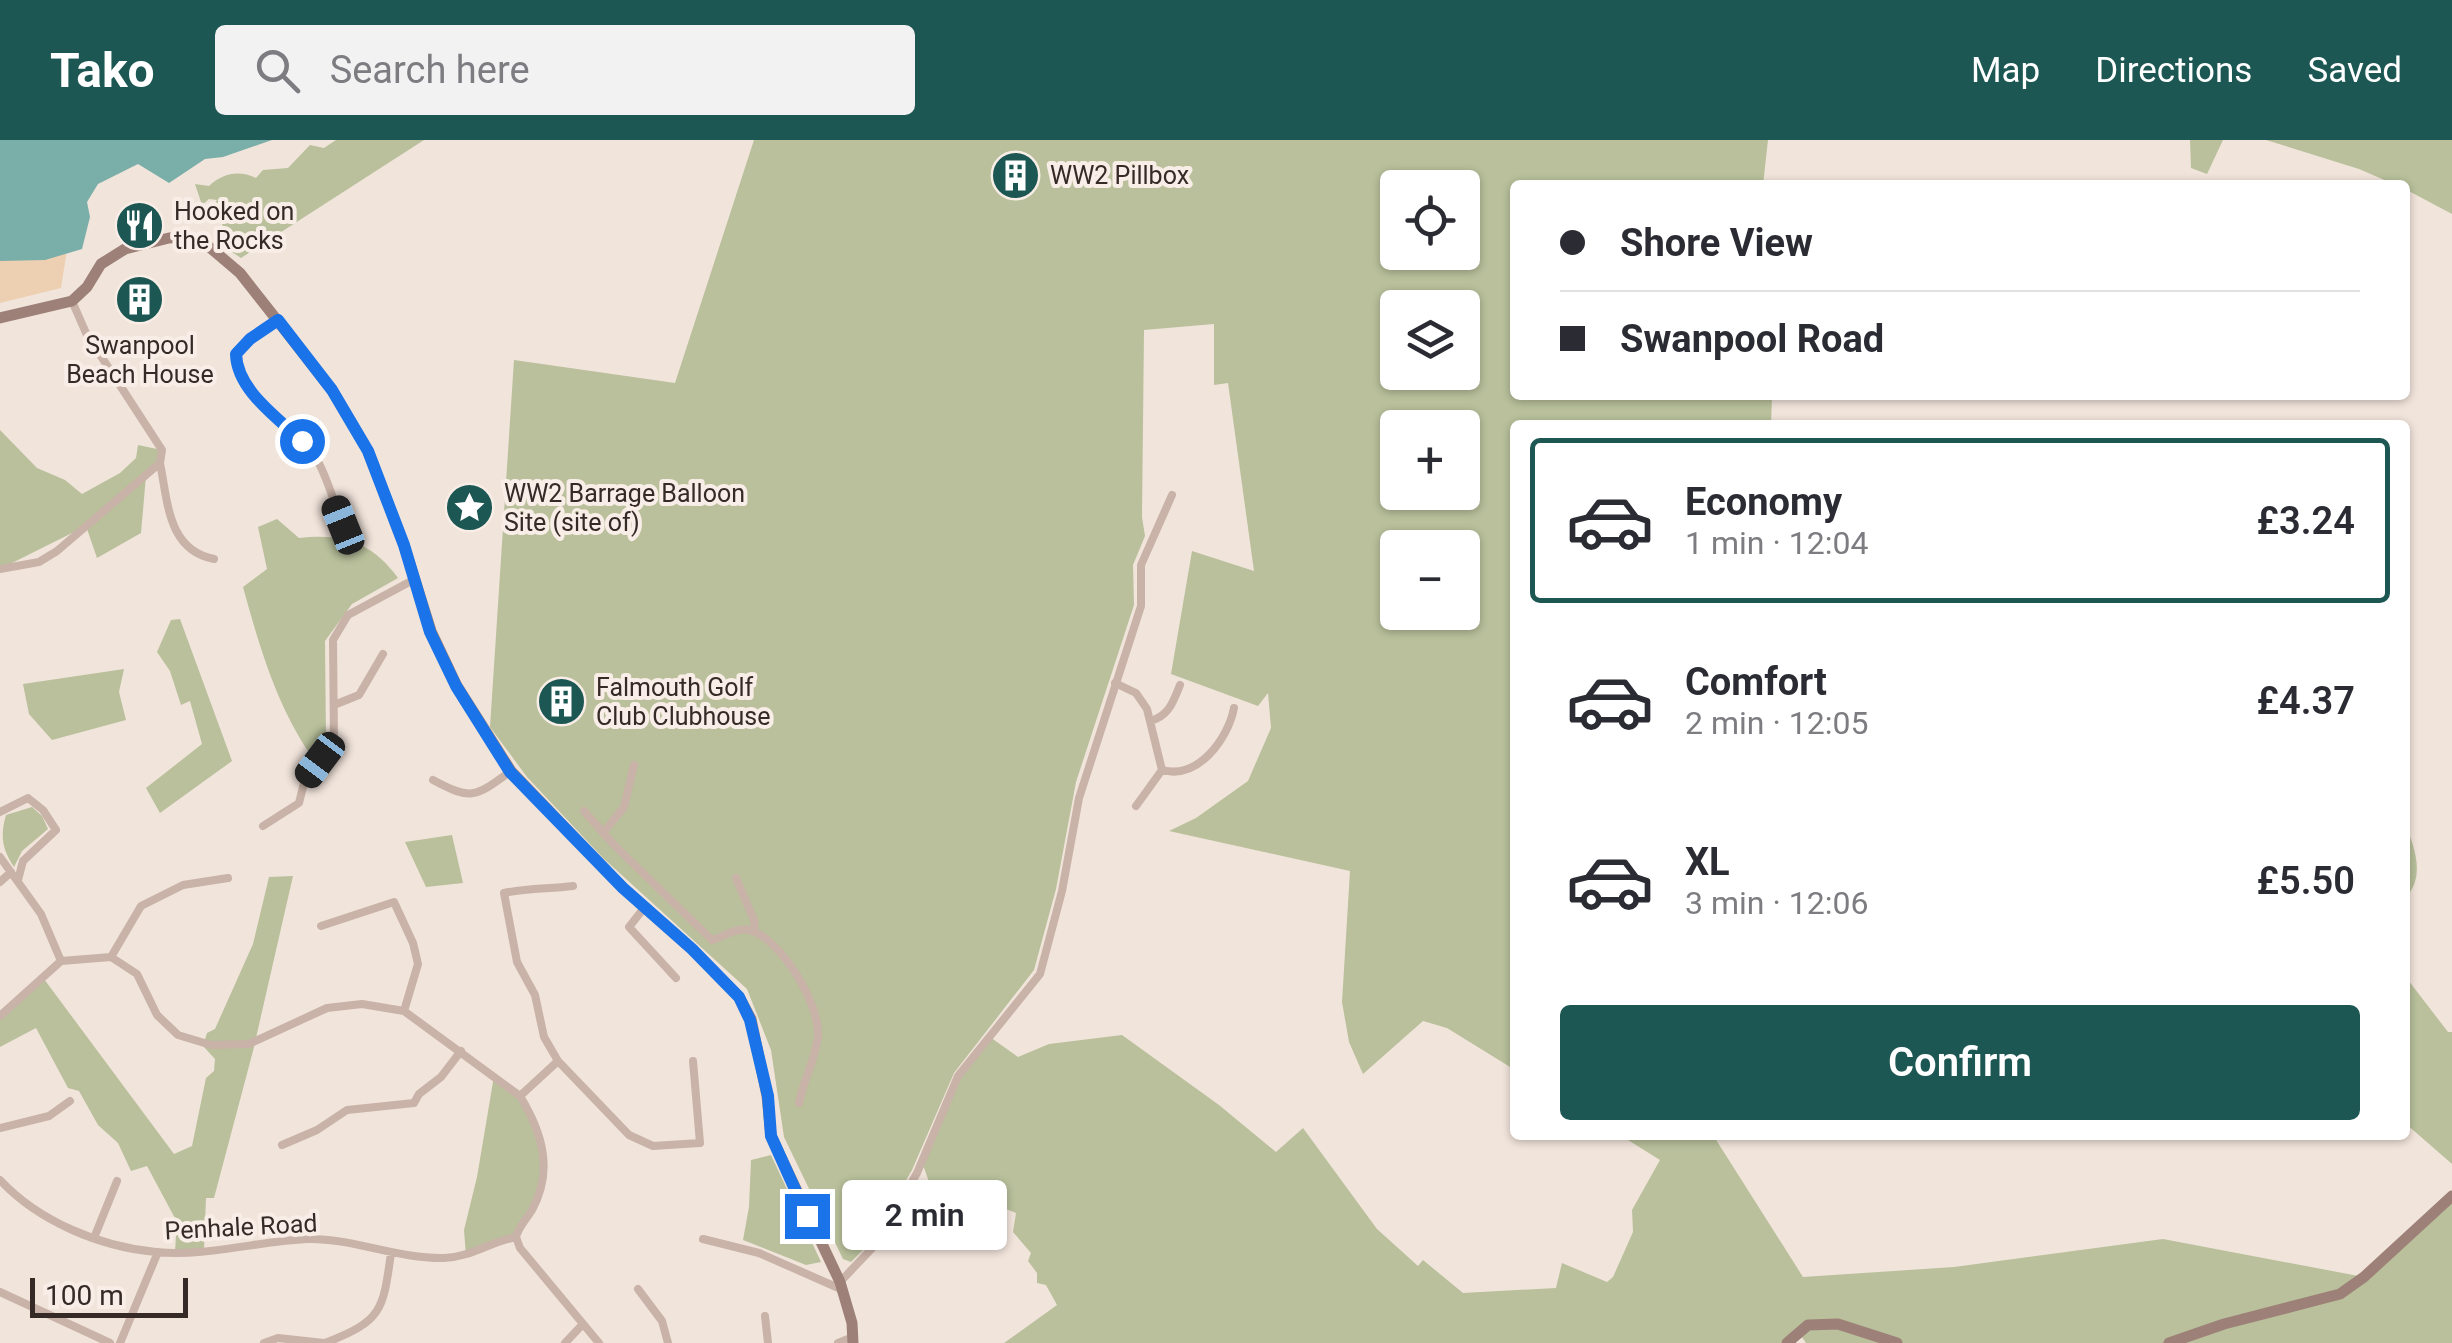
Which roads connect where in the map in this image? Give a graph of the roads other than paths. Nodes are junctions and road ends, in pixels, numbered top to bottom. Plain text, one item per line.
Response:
1 (72, 301) junction
2 (0, 318) edge
3 (278, 320) junction
4 (160, 463) junction
5 (1172, 496) dead end
6 (343, 525) dead end
7 (214, 560) dead end
8 (0, 569) edge
9 (415, 580) junction
10 (382, 654) dead end
11 (1115, 683) junction
12 (1180, 685) dead end
13 (334, 705) junction
14 (1234, 708) dead end
15 (1150, 721) junction
16 (634, 766) dead end
17 (1162, 770) junction
18 (510, 772) junction
19 (433, 780) dead end
20 (1136, 806) dead end
21 (584, 811) dead end
22 (0, 812) edge
23 (263, 826) dead end
24 (603, 833) junction
25 (0, 857) edge
26 (11, 872) junction
27 (228, 878) dead end
28 (736, 878) dead end
29 (18, 880) junction
30 (0, 882) edge
31 (573, 886) dead end
32 (644, 908) junction
33 (320, 926) dead end
34 (754, 932) junction
35 (111, 956) junction
36 (61, 961) junction
37 (676, 978) dead end
38 (404, 1011) junction
39 (0, 1016) edge
40 (461, 1051) junction
41 (558, 1061) junction
42 (693, 1061) dead end
43 (520, 1096) junction
44 (70, 1101) dead end
45 (799, 1103) dead end
46 (0, 1128) edge
47 (282, 1145) dead end
48 (0, 1180) edge
49 (117, 1181) dead end
50 (2452, 1196) edge
51 (516, 1237) junction
52 (94, 1238) junction
53 (703, 1239) dead end
54 (158, 1252) junction
55 (390, 1253) junction
56 (842, 1286) junction
57 (638, 1289) dead end
58 (0, 1292) edge
59 (765, 1316) dead end
60 (583, 1324) junction
61 (853, 1340) edge
62 (110, 1343) edge
63 (120, 1343) edge
64 (264, 1343) edge
65 (325, 1343) edge
66 (565, 1343) edge
67 (599, 1343) edge
68 (668, 1343) edge
69 (768, 1343) edge
70 (838, 1343) edge
71 (1787, 1343) edge
72 (1897, 1343) edge
73 (2169, 1343) edge

1 - 2 street
1 - 3 street
1 - 4 street
3 - 6 street
3 - 9 street
4 - 7 street
4 - 8 street
5 - 11 street
9 - 13 street
9 - 18 street
10 - 13 street
11 - 15 street
11 - 56 street
12 - 15 street
13 - 23 street
14 - 17 street
15 - 17 street
16 - 24 street
17 - 20 street
18 - 19 street
18 - 32 street
21 - 24 street
22 - 29 street
24 - 34 street
25 - 26 street
26 - 29 street
26 - 30 street
27 - 35 street
28 - 34 street
29 - 36 street
31 - 41 street
32 - 37 street
32 - 56 street
33 - 38 street
34 - 45 street
35 - 36 street
35 - 38 street
36 - 39 street
38 - 40 street
40 - 43 street
40 - 47 street
41 - 42 street
41 - 43 street
43 - 51 street
44 - 46 street
48 - 52 street, Penhale Road
49 - 52 street
50 - 73 street
51 - 55 street, Penhale Road
51 - 60 street
52 - 54 street, Penhale Road
53 - 56 street
54 - 55 street, Penhale Road
54 - 63 street
55 - 65 street
56 - 61 street
57 - 68 street
58 - 62 street
59 - 69 street
60 - 66 street
60 - 67 street
61 - 70 street
64 - 65 street
71 - 72 street

